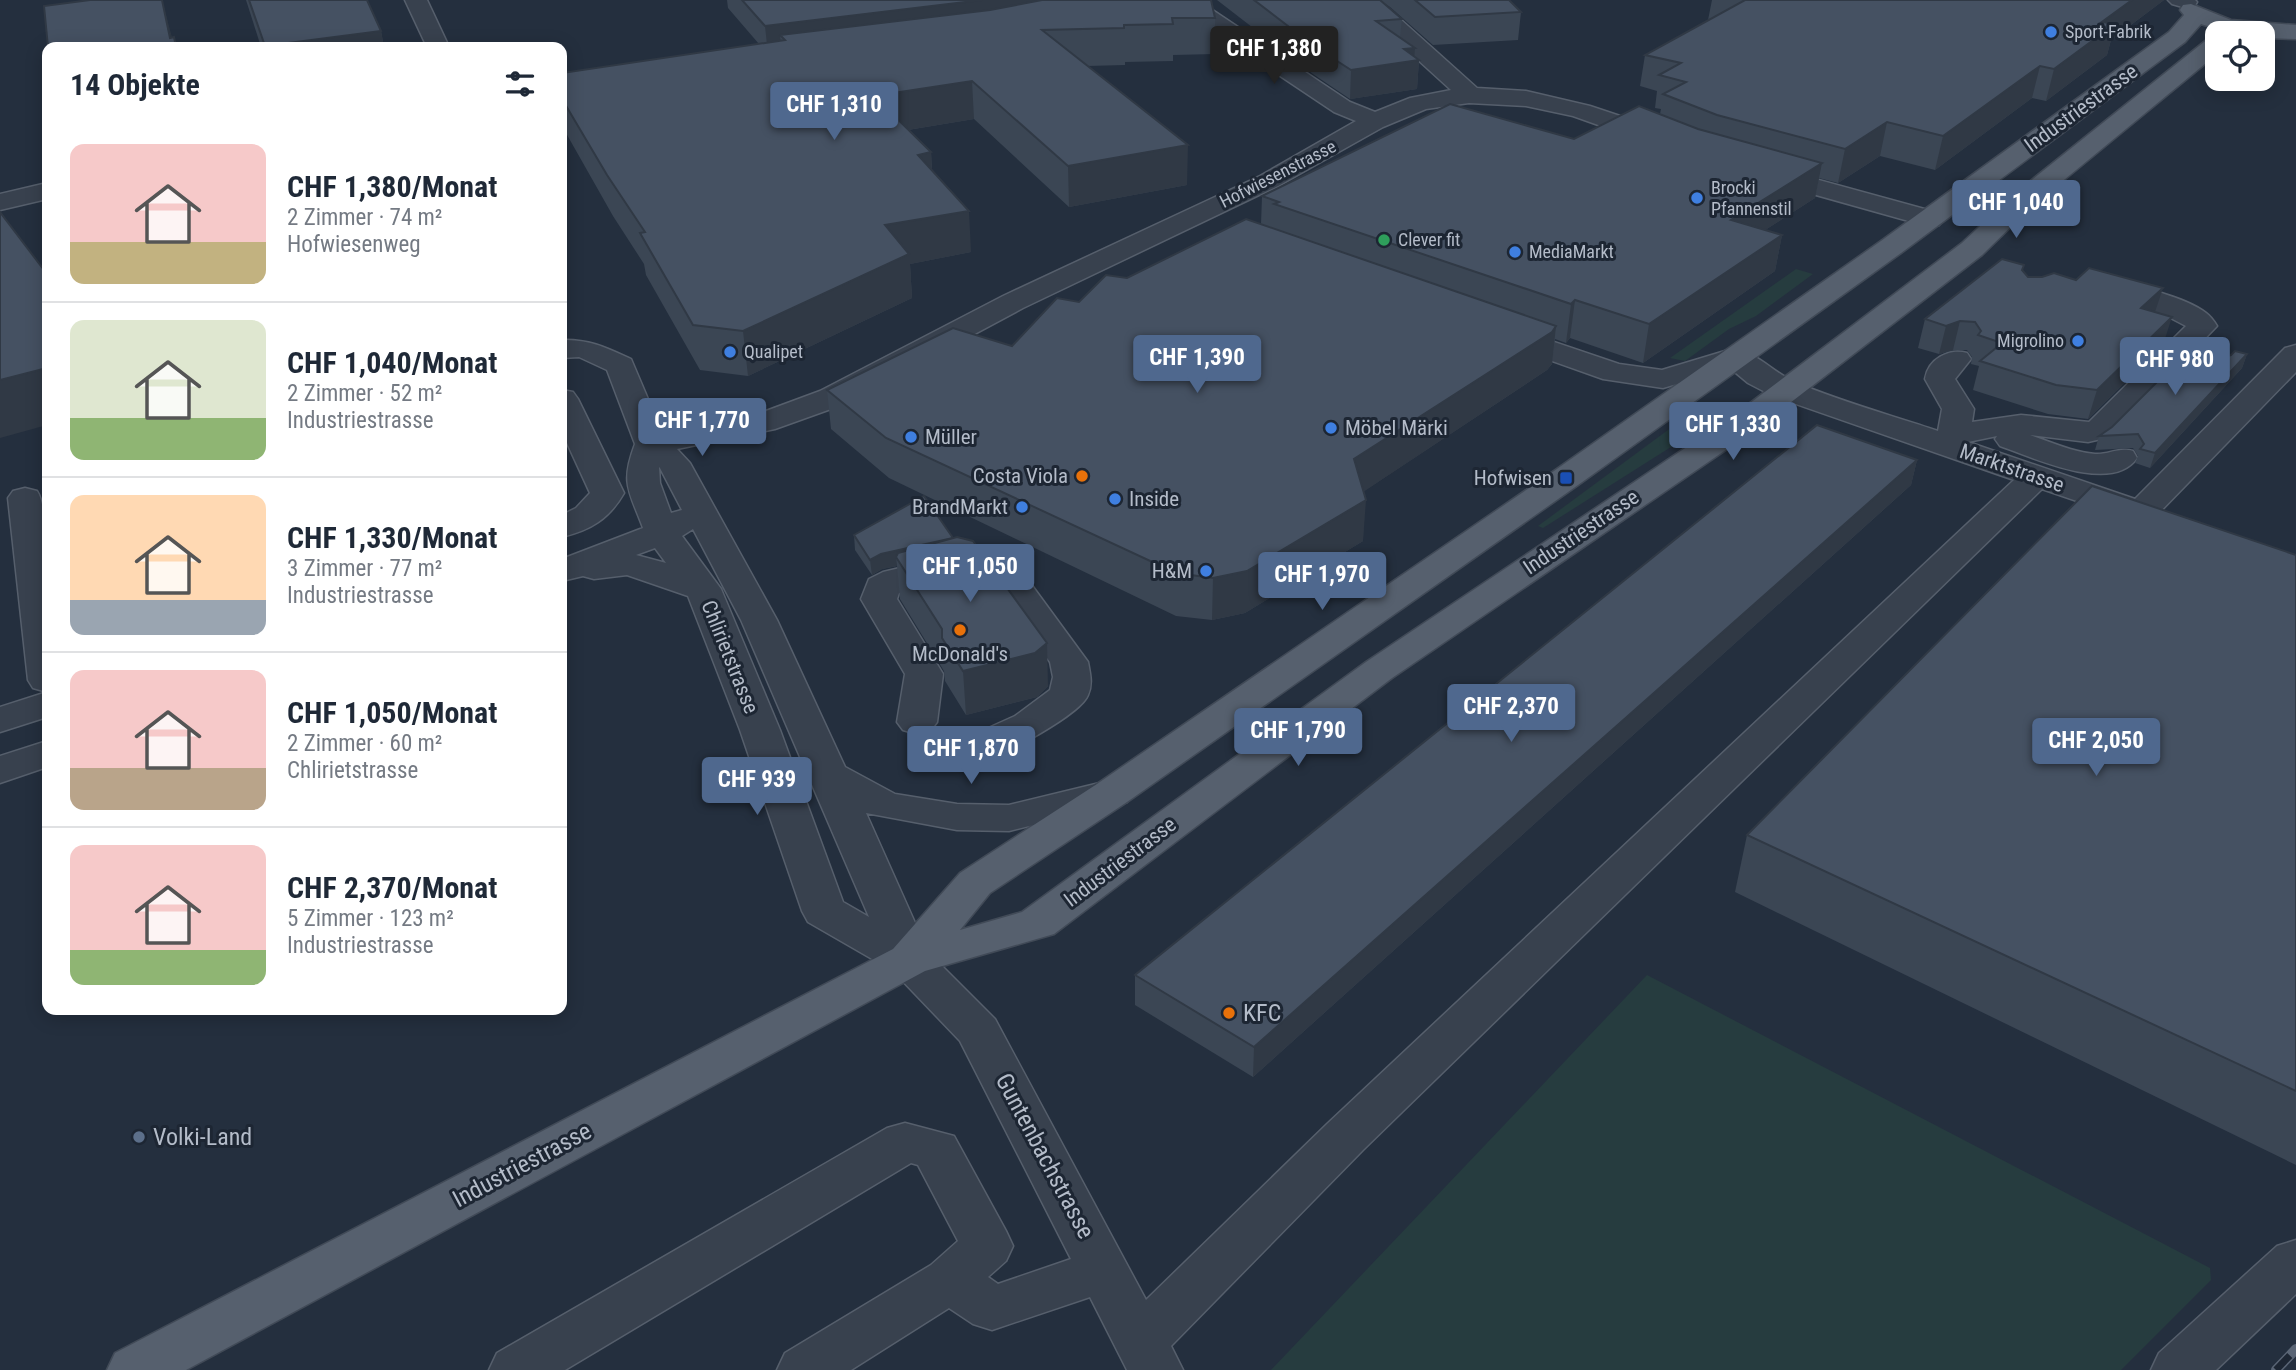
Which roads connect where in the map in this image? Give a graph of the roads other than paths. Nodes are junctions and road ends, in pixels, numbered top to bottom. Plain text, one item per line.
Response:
1 (416, 0) edge
2 (1353, 0) edge
3 (1168, 3) edge
4 (2187, 4) edge
5 (2217, 21) edge
6 (2275, 32) edge
7 (2296, 32) edge
8 (436, 42) edge
9 (2205, 53) edge
10 (1470, 96) junction
11 (1376, 121) junction
12 (1679, 148) edge
13 (1740, 166) edge
14 (42, 192) edge
15 (0, 202) edge
16 (1930, 219) junction
17 (1185, 221) junction
18 (1220, 234) edge
19 (2080, 282) edge
20 (1482, 327) edge
21 (567, 349) edge
22 (2296, 354) edge
23 (1735, 357) junction
24 (1956, 359) dead end
25 (1784, 390) junction
26 (567, 409) edge
27 (1956, 437) junction
28 (651, 444) junction
29 (2121, 458) dead end
30 (2036, 477) junction
31 (24, 498) edge
32 (698, 512) junction
33 (2141, 512) junction
34 (2181, 525) edge
35 (567, 526) edge
36 (662, 533) junction
37 (567, 569) edge
38 (567, 571) edge
39 (703, 589) junction
40 (42, 640) edge
41 (42, 706) edge
42 (0, 720) edge
43 (917, 722) dead end
44 (978, 748) dead end
45 (42, 755) edge
46 (0, 770) edge
47 (827, 775) junction
48 (1112, 793) junction
49 (909, 960) junction
50 (2296, 1261) edge
51 (1104, 1270) junction
52 (950, 1280) junction
53 (1148, 1356) edge
54 (135, 1370) edge
55 (517, 1370) edge
56 (806, 1370) edge
57 (2179, 1370) edge

1 - 8 street
2 - 10 street
3 - 11 street
4 - 5 main road, Industriestrasse
4 - 16 main road, Industriestrasse
6 - 7 main road, Industriestrasse
9 - 25 main road, Industriestrasse
10 - 11 street, Hofwiesenstrasse
10 - 12 street, Hofwiesenstrasse
11 - 17 street, Hofwiesenstrasse
13 - 16 street
14 - 15 street
16 - 23 main road, Industriestrasse
17 - 18 street
17 - 28 street, Hofwiesenstrasse
19 - 27 street
20 - 23 street
21 - 28 street, Chlirietstrasse
22 - 33 street
23 - 25 street, Marktstrasse
23 - 48 main road, Industriestrasse
24 - 27 street
25 - 27 street, Marktstrasse
25 - 49 main road, Industriestrasse
26 - 35 street
27 - 29 street
27 - 30 street, Marktstrasse
28 - 32 street, Chlirietstrasse
28 - 36 street, Chlirietstrasse
30 - 33 street, Marktstrasse
30 - 53 street
31 - 40 street
32 - 36 street
32 - 47 street, Chlirietstrasse
33 - 34 street, Marktstrasse
36 - 37 street
36 - 39 street, Chlirietstrasse
38 - 39 street
39 - 49 street, Chlirietstrasse
41 - 42 street
43 - 44 street
45 - 46 street
47 - 48 street
47 - 49 street, Chlirietstrasse
48 - 49 main road, Industriestrasse
49 - 51 street, Guntenbachstrasse
49 - 54 main road, Industriestrasse
50 - 57 street
51 - 52 street
51 - 53 street, Guntenbachstrasse
52 - 55 street
52 - 56 street

